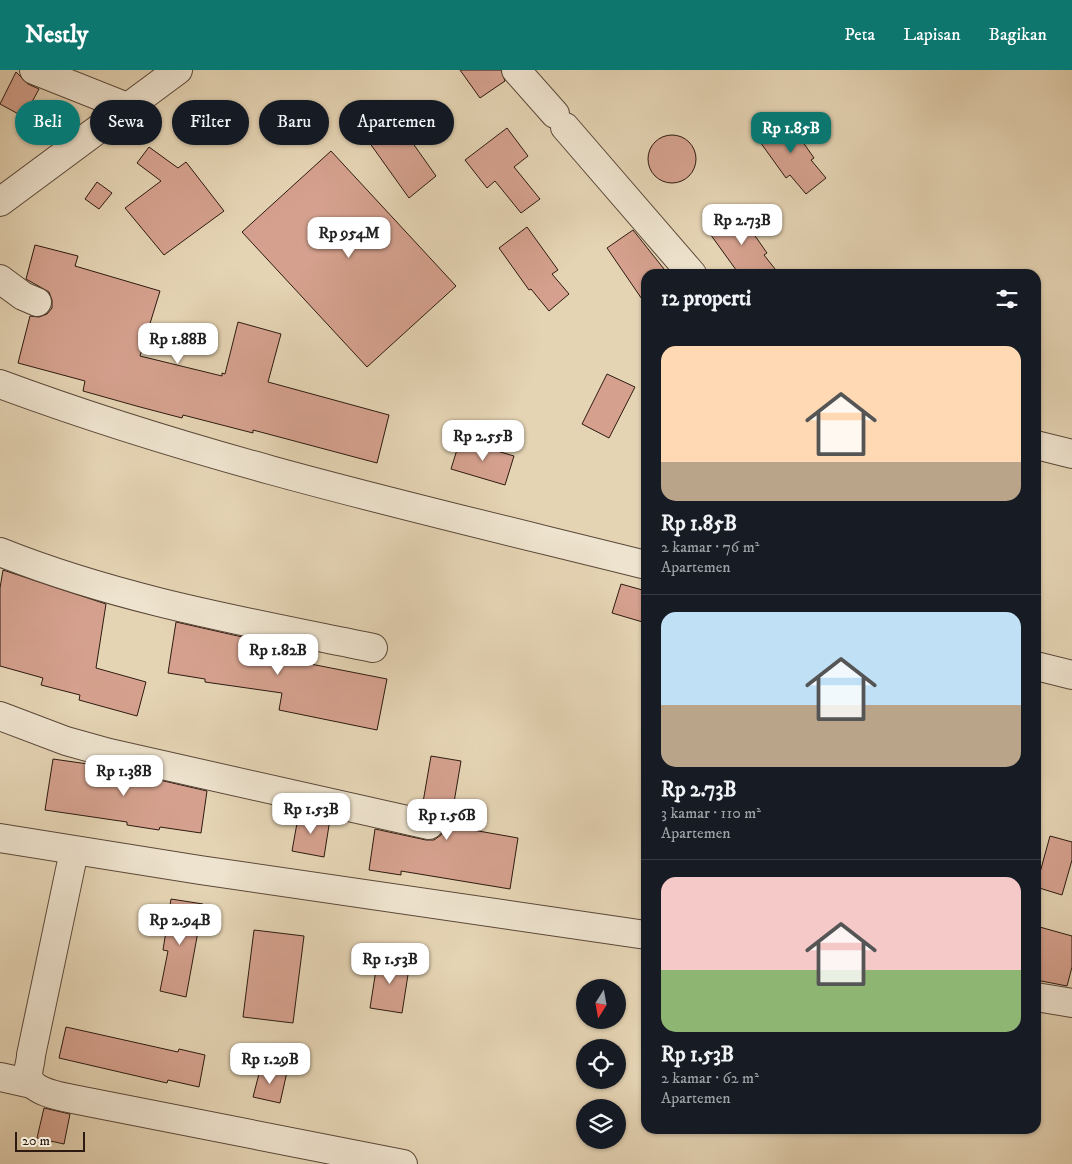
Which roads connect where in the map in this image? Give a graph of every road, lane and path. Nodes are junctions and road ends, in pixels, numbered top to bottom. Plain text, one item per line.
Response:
1 (34, 70) edge
2 (178, 70) edge
3 (516, 70) edge
4 (109, 100) edge
5 (137, 100) edge
6 (90, 135) edge
7 (0, 202) edge
8 (688, 269) edge
9 (0, 278) edge
10 (37, 302) dead end
11 (0, 384) edge
12 (1041, 446) edge
13 (1072, 454) edge
14 (0, 552) edge
15 (641, 564) edge
16 (373, 648) dead end
17 (1041, 667) edge
18 (1072, 675) edge
19 (0, 716) edge
20 (429, 825) dead end
21 (0, 838) edge
22 (74, 851) junction
23 (641, 934) edge
24 (1041, 998) edge
25 (1072, 1003) edge
26 (0, 1077) edge
27 (32, 1084) junction
28 (403, 1164) edge

1 - 4 street
2 - 5 street
3 - 8 street
6 - 7 street
9 - 10 street
11 - 15 street
12 - 13 street
14 - 16 street
17 - 18 street
19 - 20 street
21 - 22 street
22 - 23 street
22 - 27 street
24 - 25 street
26 - 27 street
27 - 28 street

